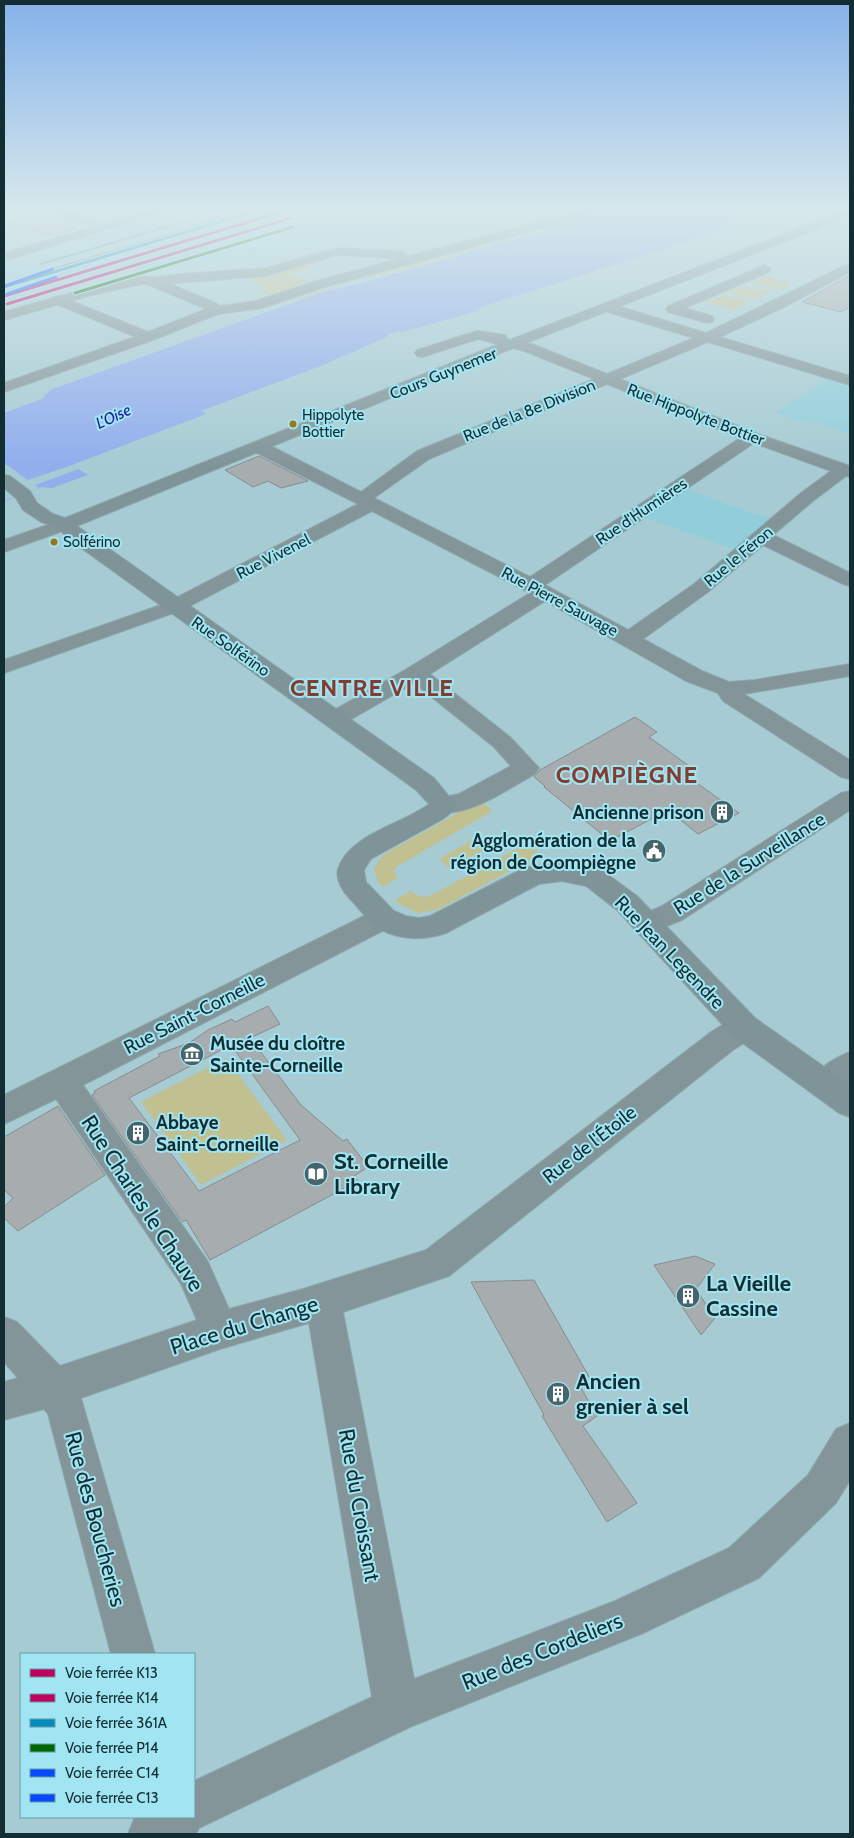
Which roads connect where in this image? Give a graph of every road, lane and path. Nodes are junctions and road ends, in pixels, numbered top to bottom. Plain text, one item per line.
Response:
1 (76, 296) edge
2 (186, 296) edge
3 (285, 296) edge
4 (634, 296) edge
5 (706, 296) edge
6 (795, 296) edge
7 (59, 300) junction
8 (606, 307) junction
9 (213, 311) junction
10 (4, 316) edge
11 (730, 326) junction
12 (148, 337) junction
13 (706, 338) junction
14 (514, 344) junction
15 (426, 355) dead end
16 (604, 379) junction
17 (850, 381) edge
18 (4, 388) edge
19 (752, 437) junction
20 (258, 448) junction
21 (847, 471) edge
22 (4, 480) edge
23 (367, 502) junction
24 (65, 524) junction
25 (762, 537) junction
26 (4, 546) edge
27 (850, 580) edge
28 (538, 589) junction
29 (175, 606) junction
30 (630, 639) junction
31 (4, 667) edge
32 (850, 670) edge
33 (413, 675) junction
34 (727, 689) junction
35 (335, 719) junction
36 (850, 771) edge
37 (850, 799) edge
38 (444, 805) junction
39 (384, 918) junction
40 (647, 924) junction
41 (744, 1027) junction
42 (850, 1065) edge
43 (61, 1080) junction
44 (825, 1086) junction
45 (850, 1103) edge
46 (4, 1110) edge
47 (436, 1264) joint
48 (323, 1302) junction
49 (220, 1330) junction
50 (4, 1335) edge
51 (52, 1387) junction
52 (4, 1401) edge
53 (850, 1443) edge
54 (133, 1653) edge
55 (397, 1709) junction
56 (195, 1811) edge

1 - 7 street
2 - 9 street
3 - 9 street
4 - 8 main road, Cours Guynemer
5 - 11 street
6 - 11 street, Rue de la 8e Division
7 - 10 street
7 - 12 street
8 - 13 street
8 - 14 main road, Cours Guynemer
9 - 12 street
11 - 13 street, Rue de la 8e Division
12 - 18 street
13 - 16 street, Rue de la 8e Division
13 - 17 street
14 - 15 street, Rue Hippolyte Bottier
14 - 16 street, Rue Hippolyte Bottier
14 - 20 main road, Cours Guynemer
16 - 19 street, Rue Hippolyte Bottier
16 - 23 street, Rue de la 8e Division
19 - 21 street, Rue Hippolyte Bottier
19 - 28 street, Rue d'Humières
20 - 23 street, Rue Pierre Sauvage
20 - 24 main road, Cours Guynemer
21 - 25 street, Rue le Féron
22 - 24 main road, Rue Solférino
23 - 28 street, Rue Pierre Sauvage
23 - 29 street, Rue Vivenel
24 - 26 street
24 - 29 main road, Rue Solférino
25 - 27 street
25 - 30 street, Rue le Féron
28 - 30 street, Rue Pierre Sauvage
28 - 33 street, Rue d'Humières
29 - 31 street, Rue Vivenel
29 - 35 main road, Rue Solférino
30 - 34 street, Rue Pierre Sauvage
32 - 34 street
33 - 35 street, Rue d'Humières
33 - 38 street
34 - 36 street, Rue Pierre Sauvage
35 - 38 main road, Rue Solférino
37 - 40 street, Rue de la Surveillance
38 - 39 main road
39 - 40 main road, Rue Jean Legendre
39 - 43 street, Rue Saint-Corneille
40 - 41 main road, Rue Jean Legendre
41 - 44 main road, Rue Jean Legendre
41 - 47 street, Rue de l'Étoile
42 - 44 street
43 - 46 street, Rue Saint-Corneille
43 - 49 street, Rue Charles le Chauve
44 - 45 main road, Rue Jean Legendre
47 - 48 street, Place du Change
48 - 49 street, Place du Change
48 - 55 street, Rue du Croissant
49 - 51 street, Place du Change
50 - 51 street, Rue des Boucheries
51 - 52 street, Place du Change
51 - 54 street, Rue des Boucheries
53 - 55 street, Rue des Cordeliers
55 - 56 street, Rue des Cordeliers

